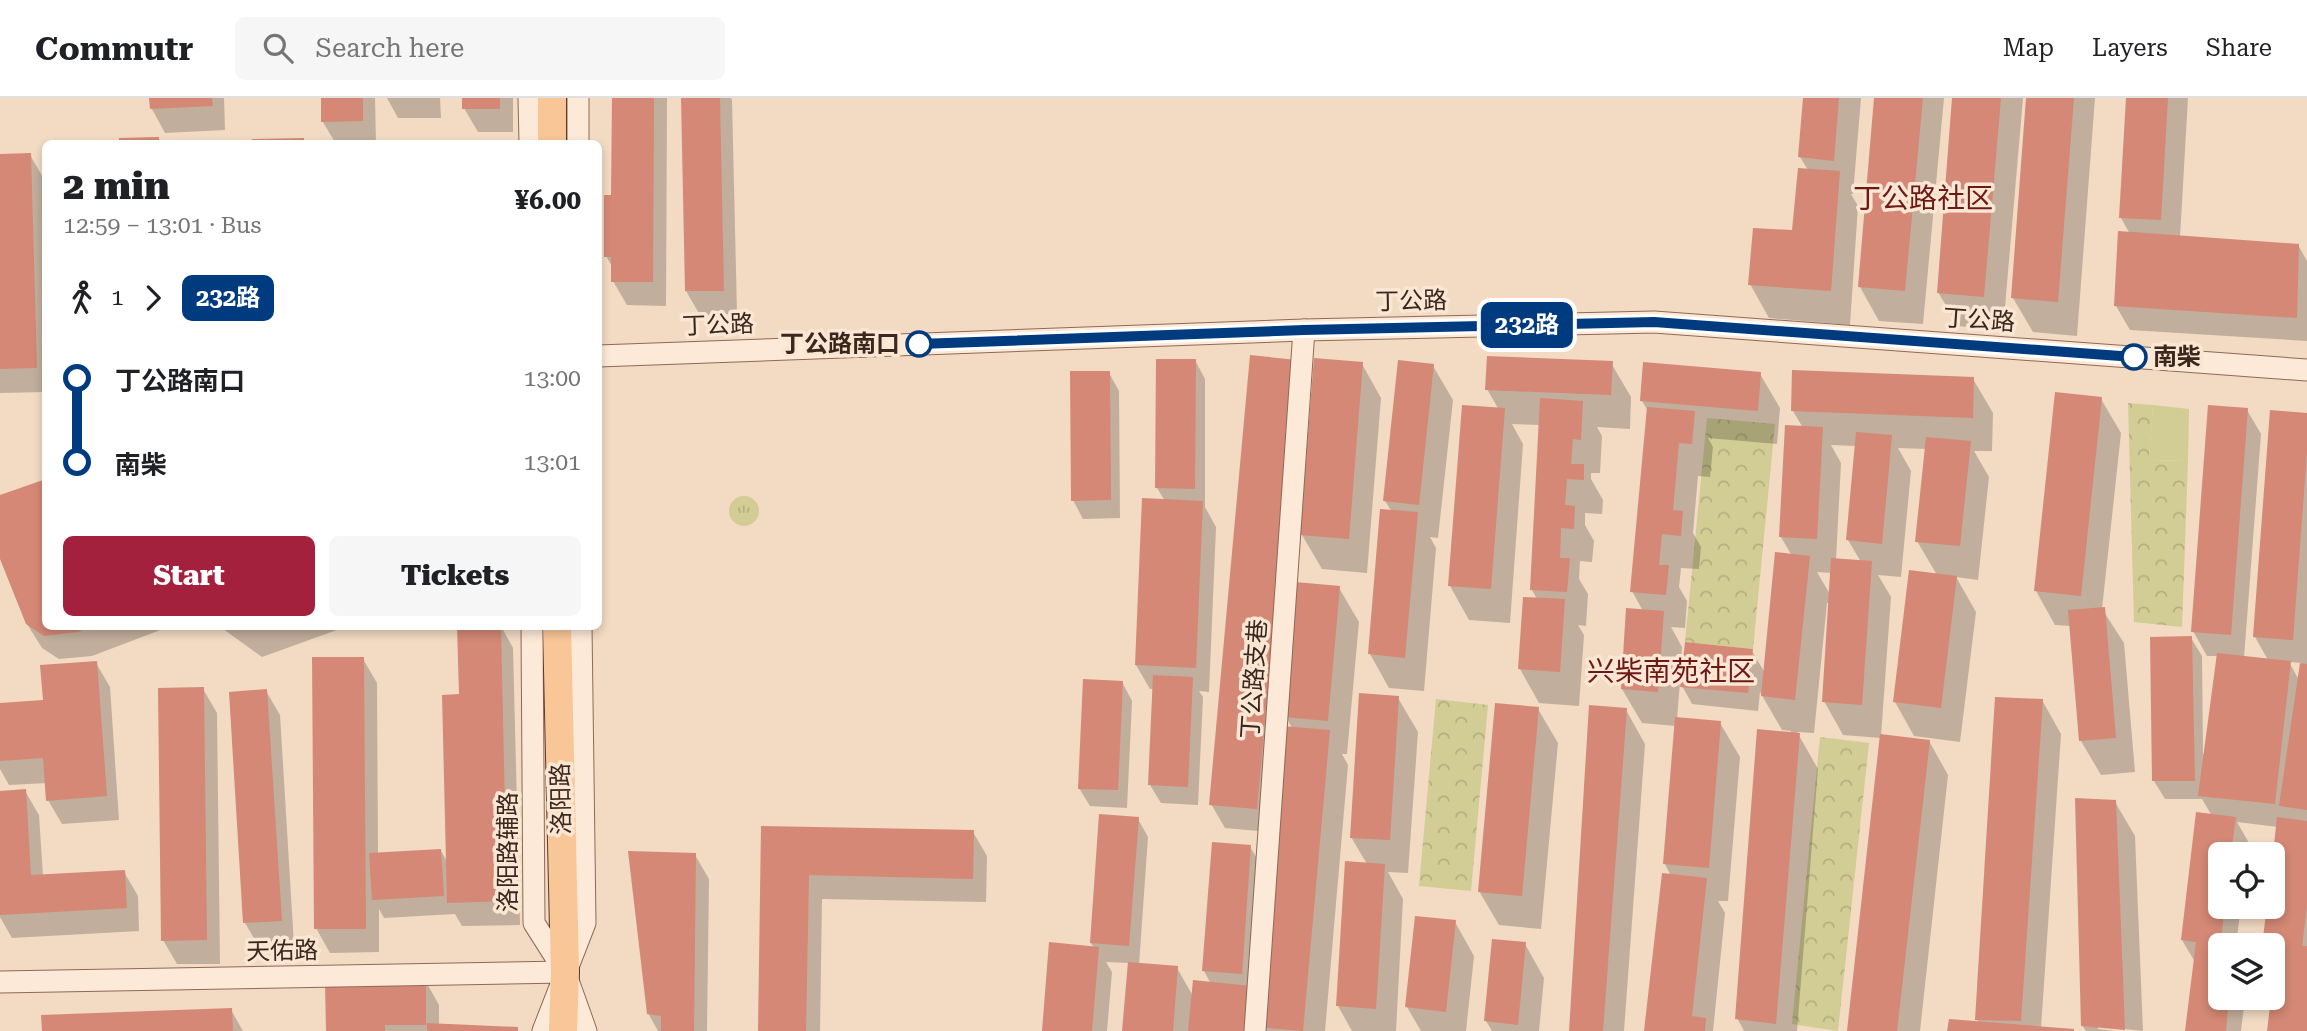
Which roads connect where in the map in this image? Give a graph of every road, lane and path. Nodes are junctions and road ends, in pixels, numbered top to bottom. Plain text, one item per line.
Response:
1 (529, 98) edge
2 (552, 98) edge
3 (578, 98) edge
4 (530, 140) edge
5 (552, 140) edge
6 (578, 140) edge
7 (1304, 330) junction
8 (602, 356) edge
9 (2307, 370) edge
10 (533, 630) edge
11 (557, 630) edge
12 (581, 630) edge
13 (565, 972) junction
14 (0, 982) edge
15 (543, 1031) edge
16 (563, 1031) edge
17 (575, 1031) edge
18 (586, 1031) edge
19 (1255, 1031) edge

1 - 4 street
2 - 5 main road
3 - 6 street
7 - 8 street, 丁公路
7 - 9 street, 丁公路
7 - 19 street, 丁公路支巷
10 - 13 street, 洛阳路辅路
11 - 13 main road, 洛阳路
12 - 13 street
13 - 14 street, 天佑路
13 - 15 street, 洛阳路
13 - 16 main road, 洛阳路
13 - 17 main road, 洛阳路
13 - 18 street, 洛阳路

